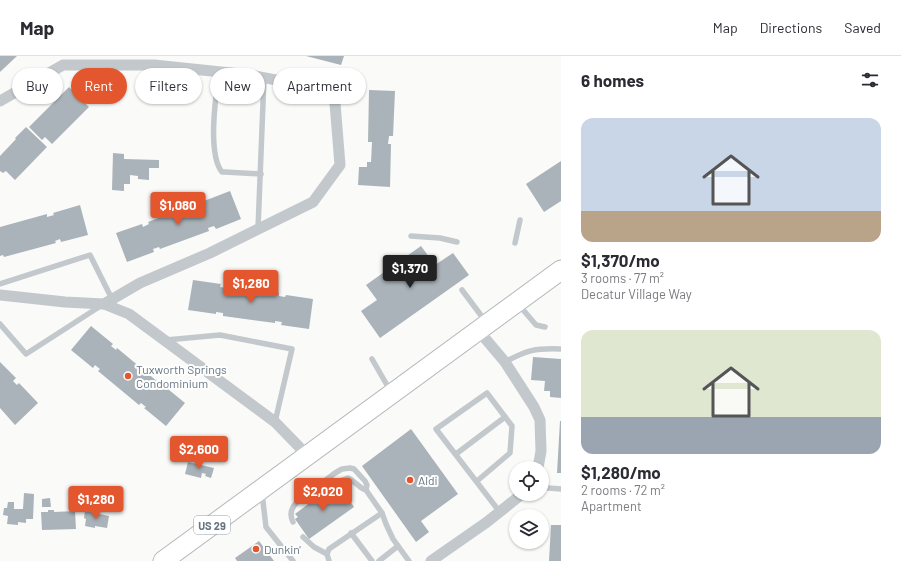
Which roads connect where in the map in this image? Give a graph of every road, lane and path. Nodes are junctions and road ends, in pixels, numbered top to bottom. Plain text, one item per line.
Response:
1 (210, 71) edge
2 (265, 78) edge
3 (0, 101) edge
4 (215, 104) edge
5 (263, 104) edge
6 (261, 174) junction
7 (520, 220) dead end
8 (258, 229) junction
9 (411, 236) dead end
10 (457, 242) dead end
11 (515, 243) dead end
12 (561, 270) edge
13 (0, 284) edge
14 (462, 290) dead end
15 (0, 295) edge
16 (108, 301) junction
17 (517, 302) junction
18 (0, 324) edge
19 (483, 327) junction
20 (545, 327) dead end
21 (164, 340) junction
22 (561, 349) edge
23 (372, 359) dead end
24 (505, 362) junction
25 (392, 393) junction
26 (506, 417) junction
27 (275, 422) junction
28 (456, 454) junction
29 (307, 455) junction
30 (539, 461) edge
31 (324, 481) junction
32 (477, 481) junction
33 (549, 488) edge
34 (261, 489) junction
35 (561, 489) edge
36 (366, 490) junction
37 (513, 501) edge
38 (500, 511) junction
39 (382, 513) junction
40 (293, 522) dead end
41 (351, 533) junction
42 (303, 537) dead end
43 (398, 546) junction
44 (327, 554) junction
45 (162, 561) edge
46 (294, 561) edge
47 (329, 561) edge
48 (372, 561) edge
49 (379, 561) edge
50 (409, 561) edge
51 (431, 561) edge

1 - 3 street
2 - 8 street
4 - 6 lane
5 - 6 lane
6 - 8 lane
7 - 11 lane
8 - 16 street
9 - 10 lane
12 - 17 highway, US 29
13 - 16 lane
14 - 19 lane
15 - 16 street
16 - 18 lane
16 - 21 street
17 - 19 highway, US 29
17 - 20 lane
19 - 24 street
19 - 25 highway, US 29
21 - 27 street
21 - 27 lane
22 - 24 lane
23 - 25 lane
24 - 30 street
25 - 29 highway, US 29
26 - 28 lane
26 - 28 lane
26 - 32 lane
27 - 29 street
28 - 32 lane
29 - 34 highway, US 29
31 - 36 lane
31 - 36 lane
31 - 40 lane
32 - 38 lane
33 - 35 lane
34 - 45 highway, US 29
34 - 46 lane
36 - 39 lane
37 - 38 street
38 - 51 street
39 - 41 lane
39 - 43 lane
41 - 44 lane
41 - 48 lane
42 - 44 lane
43 - 49 lane
43 - 50 lane
44 - 47 lane

